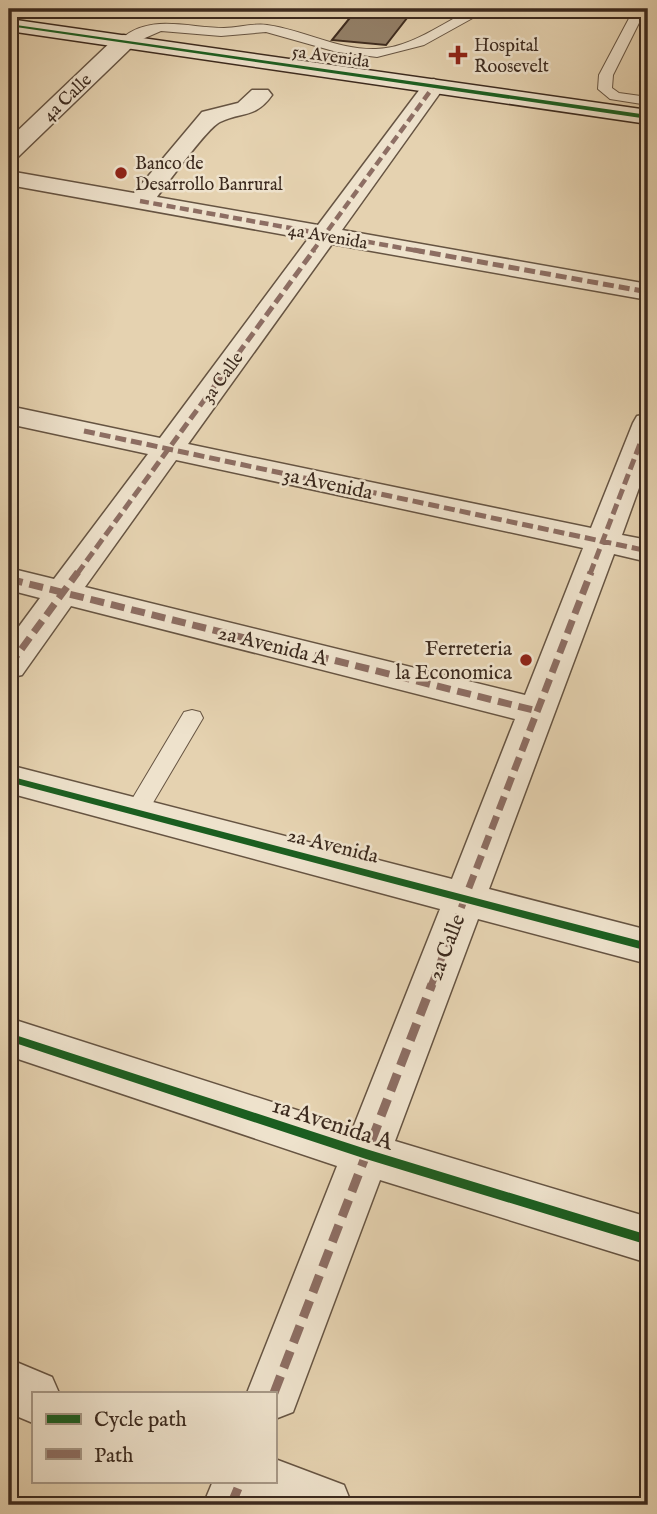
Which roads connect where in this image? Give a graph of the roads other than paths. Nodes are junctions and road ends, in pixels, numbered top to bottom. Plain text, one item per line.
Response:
1 (77, 9) edge
2 (140, 9) edge
3 (483, 9) edge
4 (640, 9) edge
5 (9, 25) edge
6 (124, 42) junction
7 (434, 86) junction
8 (260, 96) dead end
9 (648, 101) edge
10 (648, 117) edge
11 (9, 152) edge
12 (9, 178) edge
13 (140, 201) junction
14 (325, 235) junction
15 (648, 292) edge
16 (9, 415) edge
17 (648, 423) edge
18 (168, 450) junction
19 (603, 541) junction
20 (648, 551) edge
21 (9, 579) edge
22 (63, 593) junction
23 (9, 666) edge
24 (537, 711) junction
25 (192, 718) dead end
26 (9, 779) edge
27 (136, 812) junction
28 (465, 897) junction
29 (648, 947) edge
30 (9, 1037) edge
31 (366, 1154) junction
32 (648, 1240) edge
33 (9, 1386) edge
34 (274, 1392) edge
35 (32, 1396) edge
36 (241, 1482) edge
37 (262, 1482) edge
38 (231, 1505) edge
39 (324, 1505) edge

1 - 2 lane
3 - 6 lane
4 - 9 lane
5 - 6 street, 5a Avenida
6 - 7 street, 5a Avenida
6 - 11 street, 4a Calle
7 - 10 street, 5a Avenida
7 - 14 street, 3a Calle
8 - 13 street
12 - 13 street, 4a Avenida
13 - 14 street, 4a Avenida
14 - 15 street, 4a Avenida
14 - 18 street, 3a Calle
16 - 18 street, 3a Avenida
17 - 19 street, 2a Calle
18 - 19 street, 3a Avenida
18 - 22 street, 3a Calle
19 - 20 street, 3a Avenida
19 - 24 street, 2a Calle
21 - 22 street, 2a Avenida A
22 - 23 street, 3a Calle
22 - 24 street, 2a Avenida A
24 - 28 street, 2a Calle
25 - 27 lane
26 - 27 street, 2a Avenida
27 - 28 street, 2a Avenida
28 - 29 street, 2a Avenida
28 - 31 street, 2a Calle
30 - 31 street, 1a Avenida A
31 - 32 street, 1a Avenida A
31 - 34 street, 2a Calle
33 - 35 street
36 - 38 street
37 - 39 street

